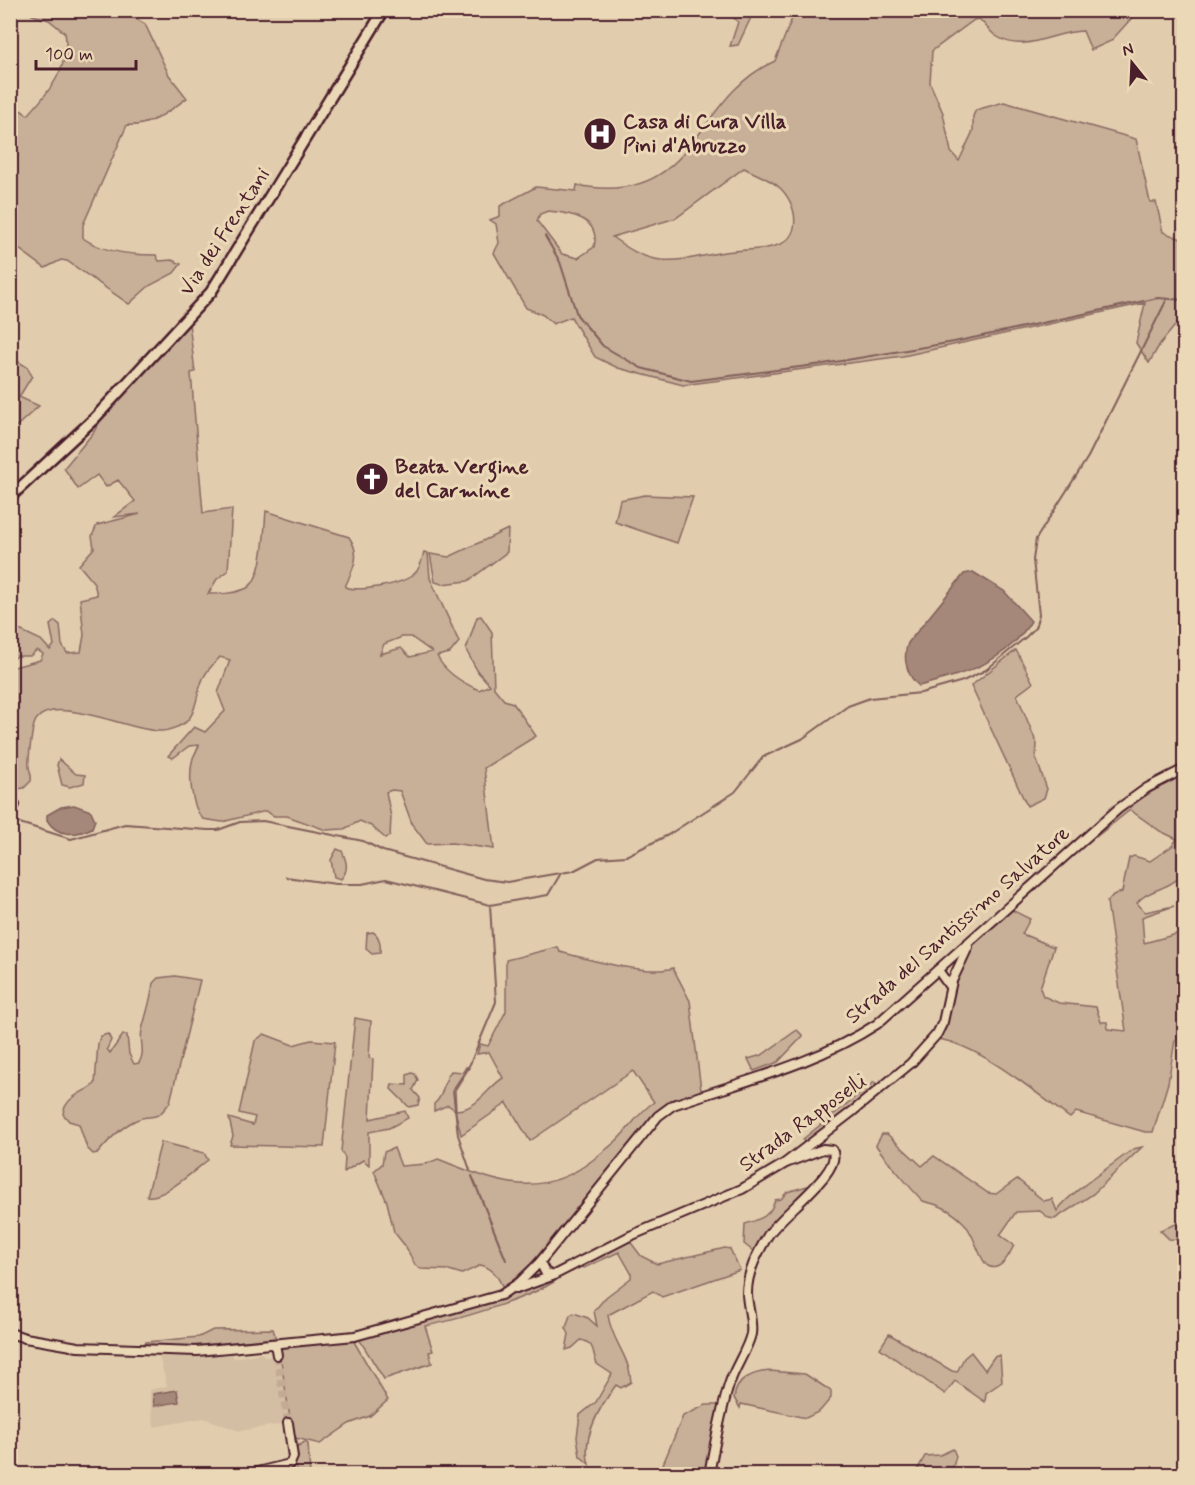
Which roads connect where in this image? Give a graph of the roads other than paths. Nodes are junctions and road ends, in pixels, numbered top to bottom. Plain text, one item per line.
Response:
1 (384, 10) edge
2 (10, 497) edge
3 (1185, 769) edge
4 (972, 940) junction
5 (938, 970) junction
6 (950, 987) junction
7 (784, 1164) junction
8 (540, 1262) junction
9 (552, 1276) junction
10 (510, 1291) junction
11 (10, 1333) edge
12 (275, 1344) junction
13 (277, 1355) tunnel mouth
14 (288, 1423) tunnel mouth
15 (256, 1474) edge
16 (709, 1474) edge

1 - 2 main road, Via dei Frentani
3 - 4 street, Strada del Santissimo Salvatore
4 - 5 street, Strada del Santissimo Salvatore
4 - 6 street, Strada Rapposelli
5 - 6 street
5 - 8 street, Strada del Santissimo Salvatore
6 - 7 street, Strada Rapposelli
7 - 9 street, Strada Rapposelli
7 - 16 street
8 - 9 street
8 - 10 street, Strada del Santissimo Salvatore
9 - 10 street, Strada Rapposelli
10 - 12 street, Strada del Santissimo Salvatore
11 - 12 street, Strada del Santissimo Salvatore
12 - 13 street
14 - 15 street

